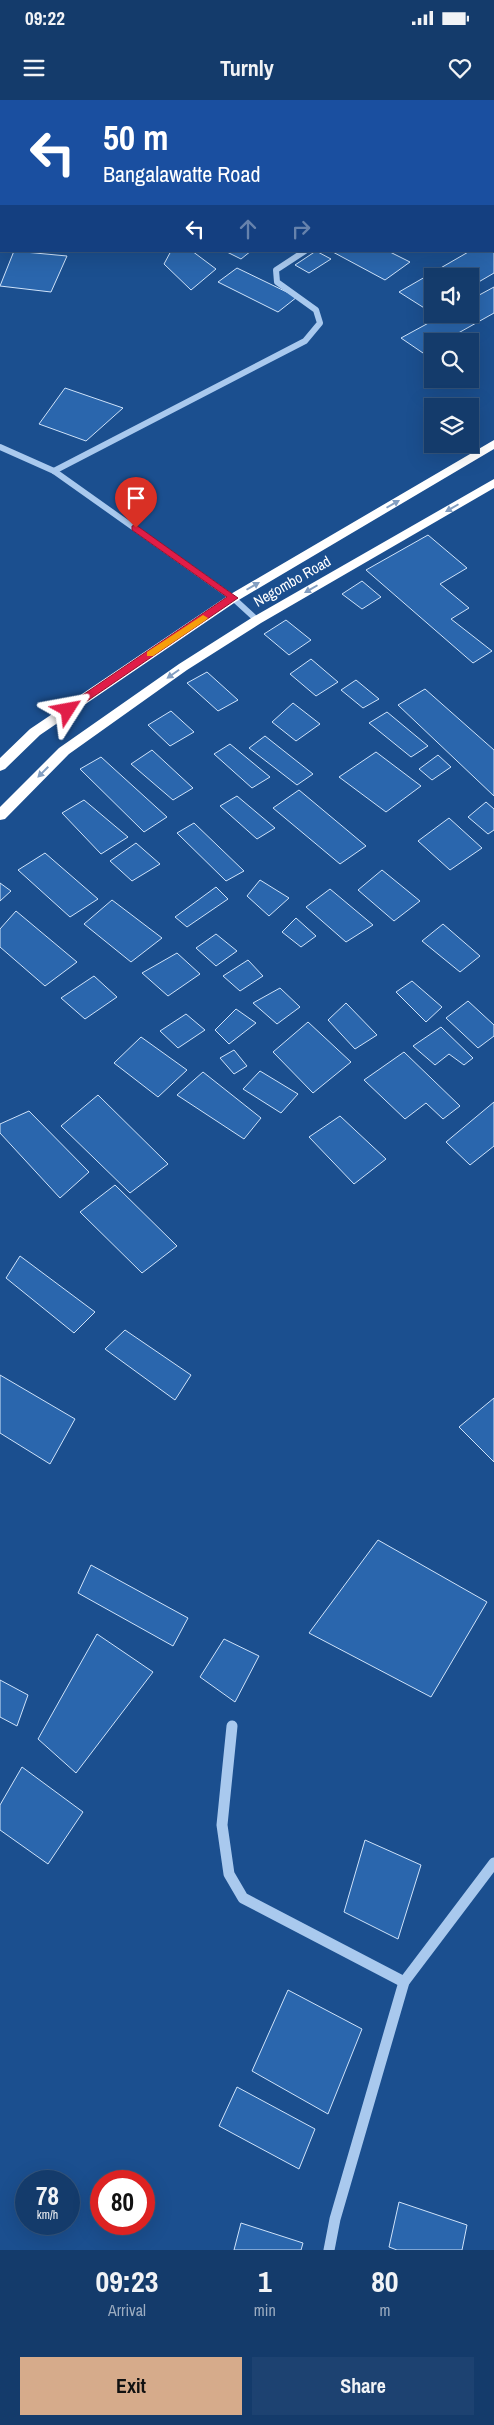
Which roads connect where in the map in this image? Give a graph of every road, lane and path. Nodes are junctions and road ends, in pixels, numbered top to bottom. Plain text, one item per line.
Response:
1 (303, 252) edge
2 (494, 444) edge
3 (0, 446) edge
4 (54, 471) junction
5 (494, 483) edge
6 (234, 598) junction
7 (257, 620) junction
8 (0, 766) edge
9 (0, 814) edge
10 (232, 1726) dead end
11 (494, 1863) edge
12 (404, 1982) junction
13 (329, 2250) edge

1 - 4 street
6 -> 2 highway, Negombo Road
3 - 4 street
4 - 6 street
5 -> 7 highway, Negombo Road
6 - 7 street
6 - 8 highway, Negombo Road
7 -> 9 highway, Negombo Road
10 - 12 street
11 - 12 street
12 - 13 street

